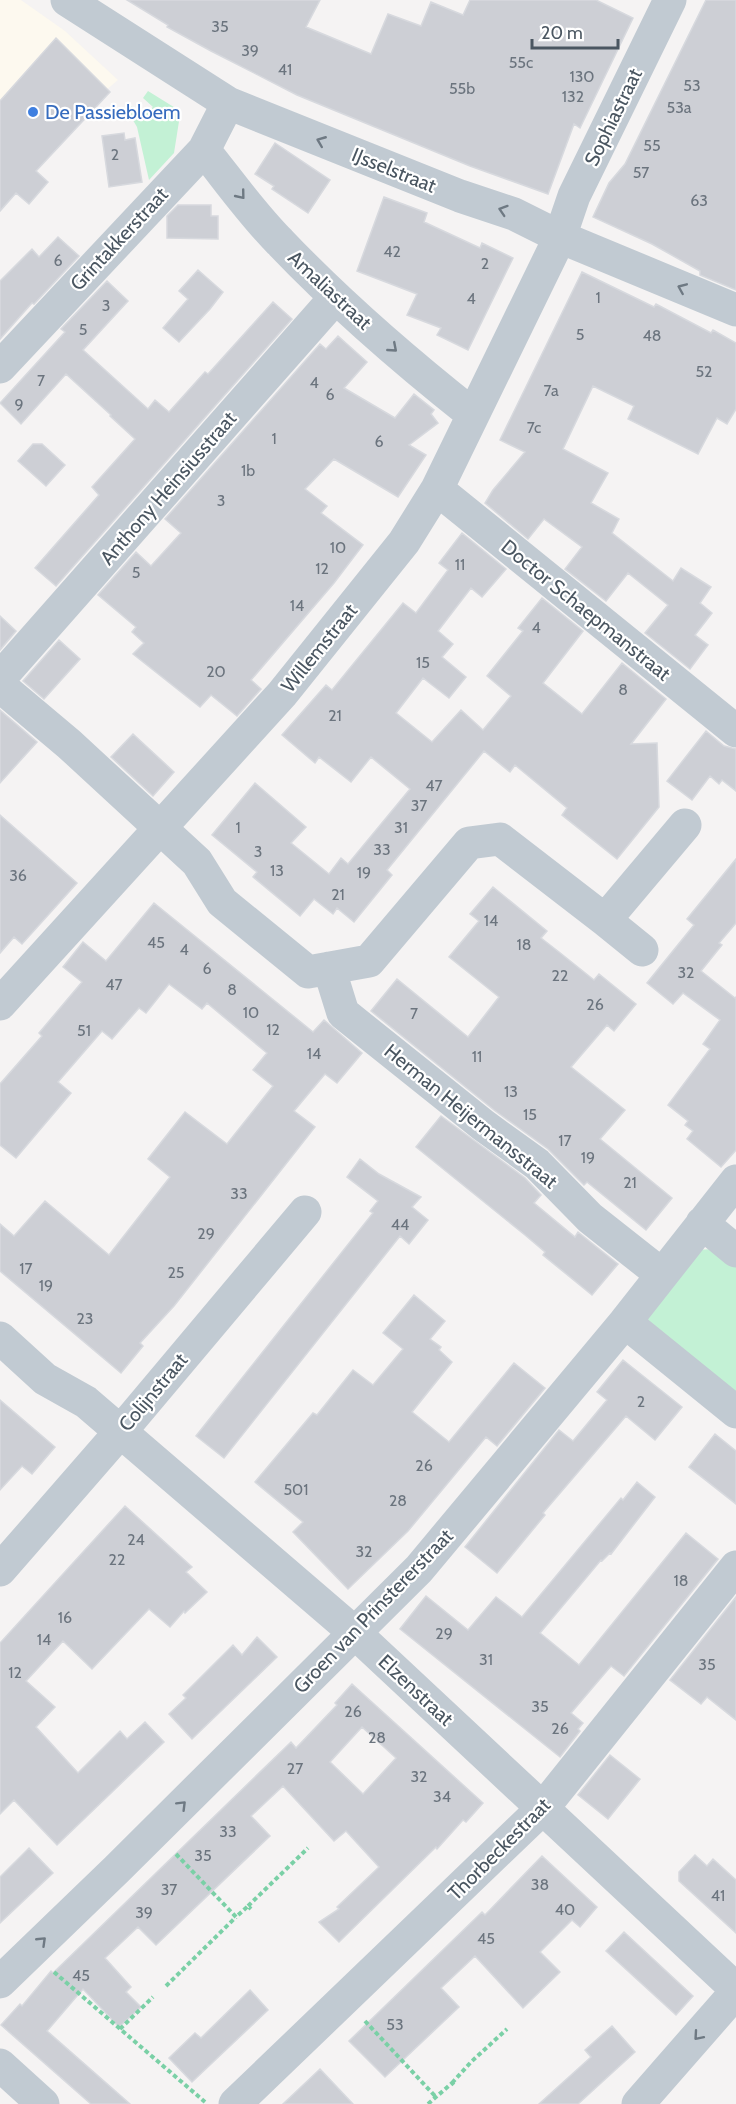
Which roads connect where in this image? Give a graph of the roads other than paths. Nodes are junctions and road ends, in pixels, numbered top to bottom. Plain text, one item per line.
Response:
1 (67, 0) edge
2 (670, 0) edge
3 (228, 103) junction
4 (204, 150) junction
5 (560, 237) junction
6 (335, 298) junction
7 (736, 310) edge
8 (0, 367) edge
9 (472, 414) junction
10 (436, 489) junction
11 (0, 678) edge
12 (0, 686) edge
13 (736, 731) edge
14 (686, 825) dead end
15 (160, 828) junction
16 (605, 920) junction
17 (642, 950) dead end
18 (329, 968) junction
19 (0, 1004) edge
20 (736, 1181) edge
21 (305, 1212) dead end
22 (702, 1222) junction
23 (736, 1251) edge
24 (661, 1274) junction
25 (625, 1322) junction
26 (0, 1338) edge
27 (736, 1412) edge
28 (121, 1431) junction
29 (736, 1567) edge
30 (0, 1570) edge
31 (355, 1633) junction
32 (543, 1808) junction
33 (0, 1982) edge
34 (736, 1991) edge
35 (0, 2065) edge
36 (43, 2104) edge
37 (235, 2104) edge
38 (638, 2104) edge

1 - 3 street, IJsselstraat
2 - 5 street, Sophiastraat
3 - 4 street, Grintakkerstraat
5 -> 3 street, IJsselstraat
4 -> 6 street, Amaliastraat
4 - 8 street, Grintakkerstraat
7 -> 5 street, IJsselstraat
5 - 9 street, Willemstraat
6 -> 9 street, Amaliastraat
6 - 11 street, Anthony Heinsiusstraat
9 - 10 street, Willemstraat
10 - 13 street, Doctor Schaepmanstraat
10 - 15 street, Willemstraat
12 - 15 street
14 - 16 street
15 - 18 street
15 - 19 street, Willemstraat
16 - 17 street
16 - 18 street
18 - 24 street, Herman Heijermansstraat
20 - 22 street, Groen van Prinstererstraat
21 - 28 street, Colijnstraat
22 - 23 street
22 - 24 street, Groen van Prinstererstraat
24 - 25 street, Groen van Prinstererstraat
25 - 27 street
25 - 31 street, Groen van Prinstererstraat
26 - 28 street, Elzenstraat
28 - 30 street, Colijnstraat
28 - 31 street, Elzenstraat
29 - 32 street, Thorbeckestraat
31 - 32 street, Elzenstraat
33 -> 31 street, Groen van Prinstererstraat
32 - 34 street, Elzenstraat
32 - 37 street, Thorbeckestraat
34 -> 38 street
35 - 36 street

